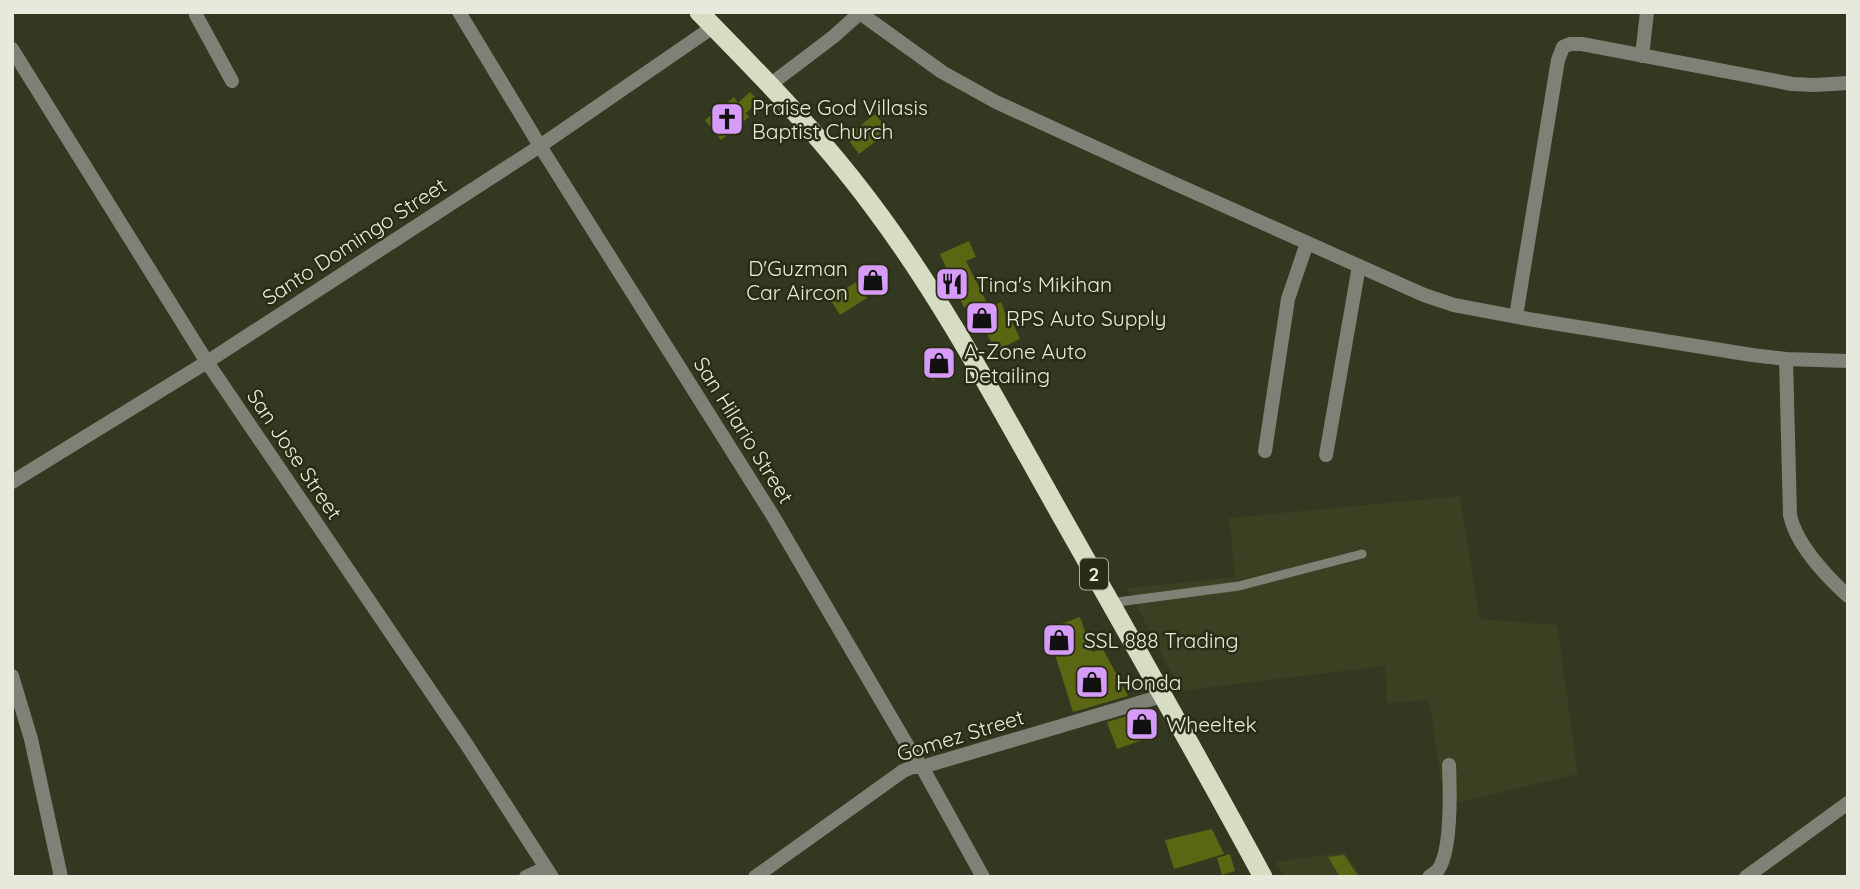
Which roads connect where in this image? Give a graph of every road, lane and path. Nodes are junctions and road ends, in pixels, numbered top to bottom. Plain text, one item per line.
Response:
1 (197, 12) edge
2 (459, 12) edge
3 (699, 12) edge
4 (1647, 12) edge
5 (860, 13) edge
6 (713, 27) junction
7 (12, 49) edge
8 (1642, 56) junction
9 (232, 81) dead end
10 (1848, 83) edge
11 (771, 84) junction
12 (540, 146) junction
13 (1307, 243) junction
14 (1359, 266) junction
15 (1516, 316) junction
16 (1786, 359) junction
17 (207, 362) junction
18 (1848, 362) edge
19 (1265, 451) dead end
20 (1326, 455) dead end
21 (12, 482) edge
22 (1362, 554) dead end
23 (1848, 596) edge
24 (1110, 603) junction
25 (12, 676) edge
26 (1163, 696) junction
27 (1449, 765) dead end
28 (922, 767) junction
29 (1848, 803) edge
30 (549, 872) edge
31 (61, 877) edge
32 (526, 877) edge
33 (755, 877) edge
34 (983, 877) edge
35 (1263, 877) edge
36 (1429, 877) edge
37 (1746, 877) edge

1 - 9 street
2 - 12 street, San Hilario Street
3 - 6 highway, 2
4 - 8 street
5 - 11 street
5 - 13 street
6 - 11 highway, 2
6 - 12 street, Santo Domingo Street
7 - 17 street, San Jose Street
8 - 10 street
8 - 15 street
11 - 24 highway, 2
12 - 17 street, Santo Domingo Street
12 - 28 street, San Hilario Street
13 - 14 street
13 - 19 street
14 - 15 street
14 - 20 street
15 - 16 street
16 - 18 street
16 - 23 street
17 - 21 street, Santo Domingo Street
17 - 30 street, San Jose Street
22 - 24 lane
24 - 26 highway, 2
25 - 31 street
26 - 28 street, Gomez Street
26 - 35 highway, 2
27 - 36 street
28 - 33 street, Gomez Street
28 - 34 street, San Hilario Street
29 - 37 street
30 - 32 street

